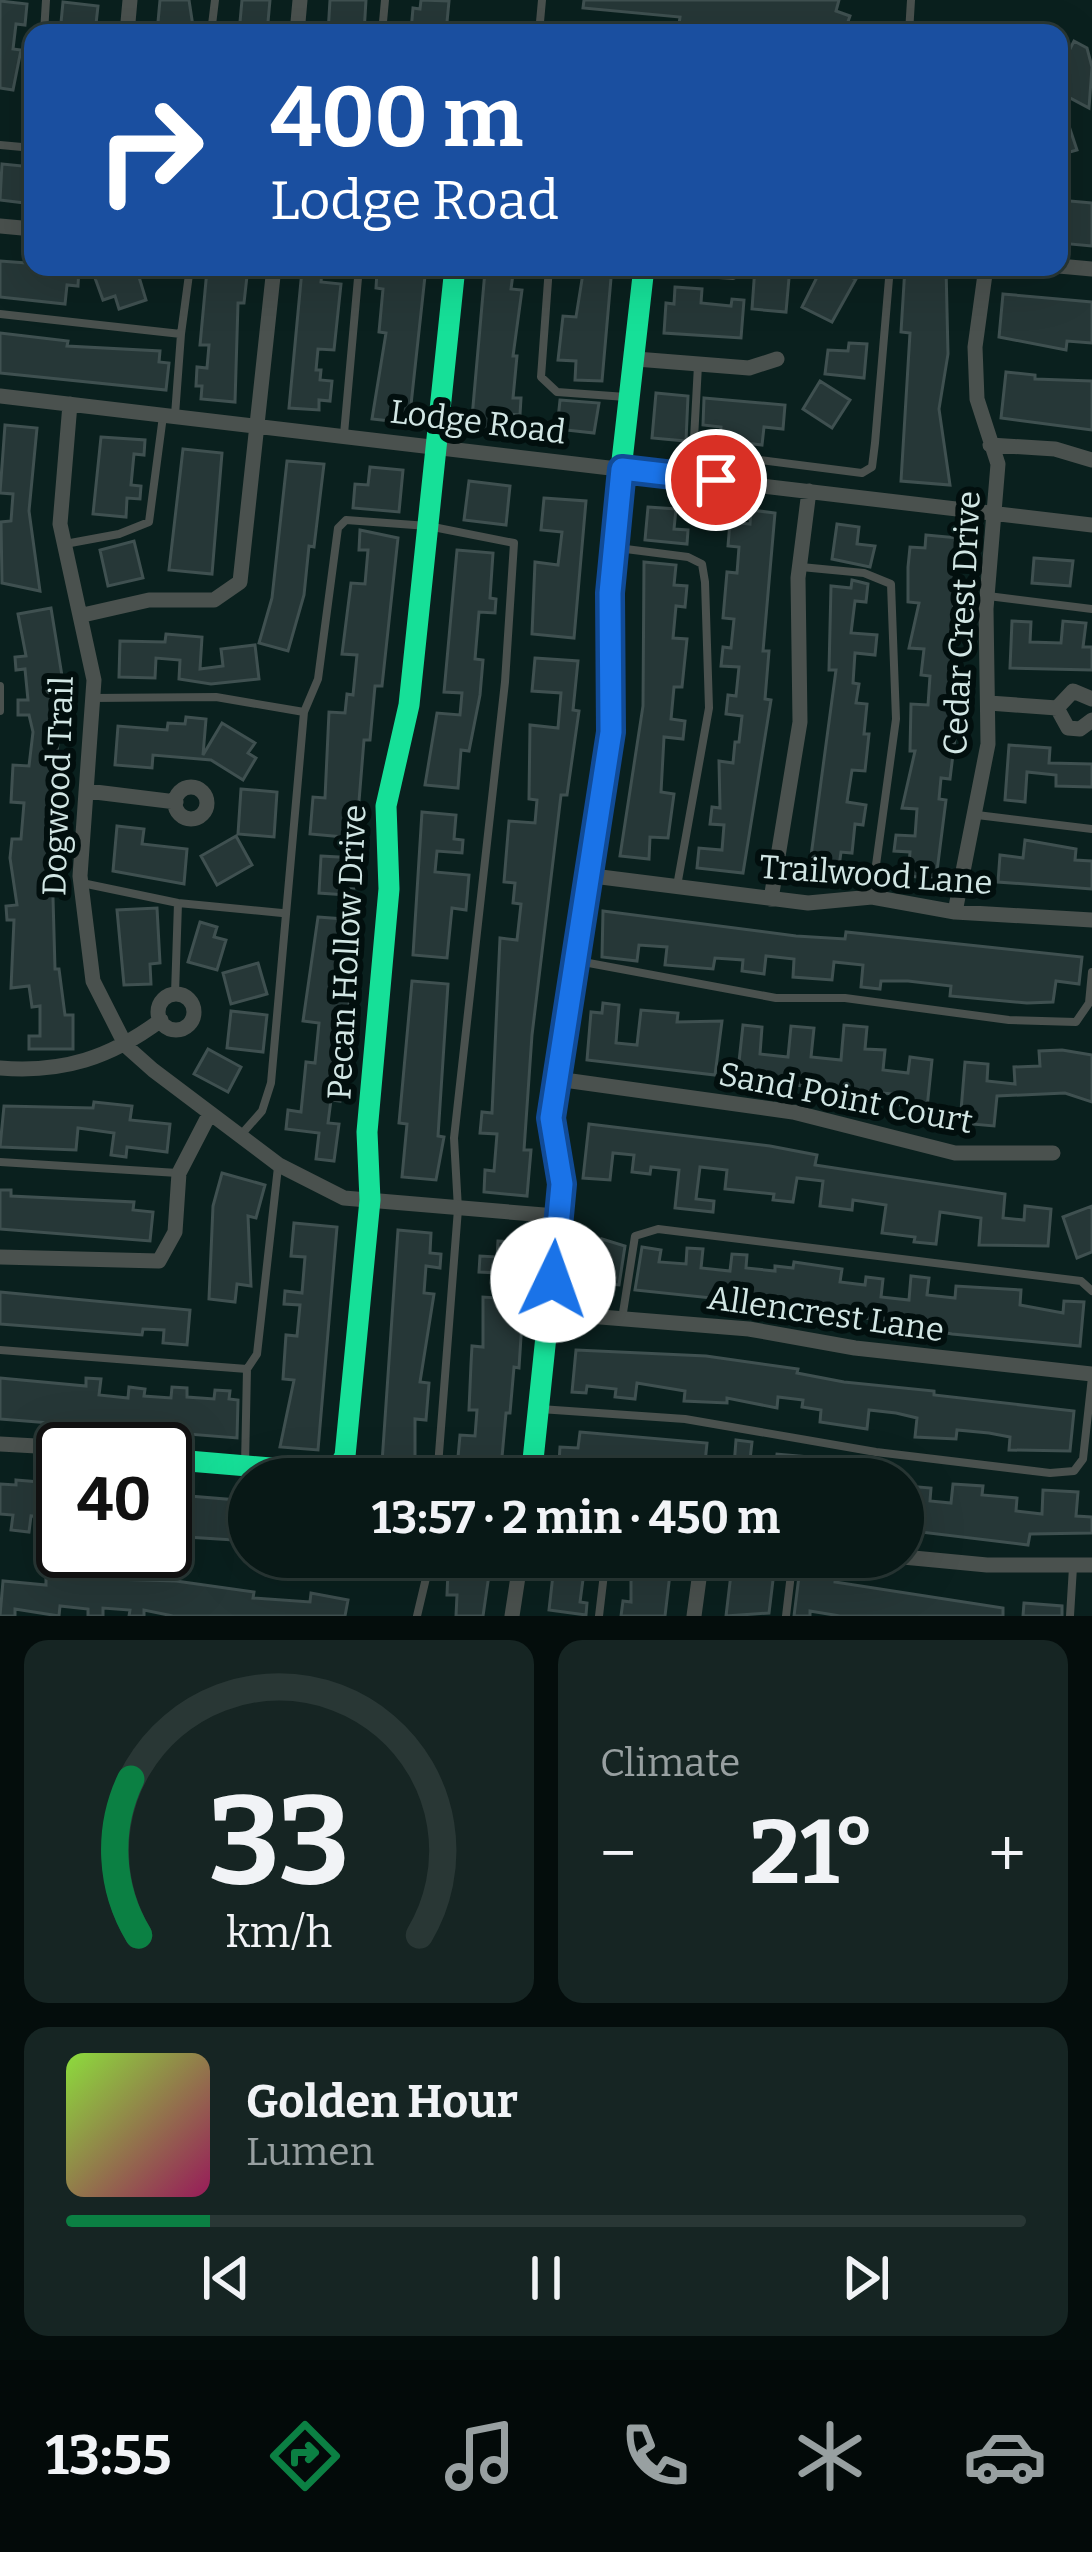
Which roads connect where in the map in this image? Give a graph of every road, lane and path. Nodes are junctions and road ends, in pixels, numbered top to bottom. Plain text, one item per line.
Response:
1 (189, 276) edge
2 (273, 276) edge
3 (358, 276) edge
4 (454, 276) edge
5 (548, 276) edge
6 (643, 276) edge
7 (889, 276) edge
8 (985, 276) edge
9 (0, 314) edge
10 (181, 334) junction
11 (636, 358) junction
12 (777, 359) dead end
13 (698, 364) junction
14 (0, 396) edge
15 (632, 397) junction
16 (70, 404) junction
17 (169, 416) junction
18 (259, 426) junction
19 (344, 435) junction
20 (990, 445) junction
21 (436, 446) junction
22 (1092, 460) edge
23 (622, 469) junction
24 (809, 491) junction
25 (996, 514) junction
26 (1092, 525) edge
27 (428, 526) junction
28 (64, 544) junction
29 (612, 548) junction
30 (800, 567) junction
31 (988, 596) junction
32 (1092, 609) edge
33 (83, 616) junction
34 (0, 686) edge
35 (94, 698) junction
36 (1092, 699) edge
37 (989, 703) junction
38 (1057, 708) junction
39 (0, 711) edge
40 (304, 712) junction
41 (1092, 720) edge
42 (86, 791) junction
43 (176, 802) dead end
44 (977, 815) junction
45 (1092, 829) edge
46 (585, 875) junction
47 (81, 883) junction
48 (676, 887) junction
49 (872, 897) junction
50 (771, 899) junction
51 (178, 903) junction
52 (956, 912) junction
53 (282, 913) junction
54 (1092, 920) edge
55 (574, 960) junction
56 (1092, 973) edge
57 (175, 994) junction
58 (161, 1020) junction
59 (126, 1046) junction
60 (0, 1068) edge
61 (557, 1079) junction
62 (209, 1115) junction
63 (239, 1137) junction
64 (1053, 1153) dead end
65 (0, 1162) edge
66 (279, 1165) junction
67 (179, 1173) junction
68 (370, 1200) junction
69 (458, 1209) junction
70 (556, 1216) junction
71 (0, 1257) edge
72 (1092, 1291) edge
73 (551, 1313) junction
74 (622, 1318) junction
75 (0, 1350) edge
76 (247, 1369) junction
77 (1092, 1375) edge
78 (539, 1408) junction
79 (0, 1444) edge
80 (36, 1446) edge
81 (245, 1458) edge
82 (344, 1458) edge
83 (439, 1458) edge
84 (533, 1458) edge
85 (192, 1461) edge
86 (228, 1465) edge
87 (924, 1558) edge
88 (1092, 1564) edge
89 (1073, 1565) junction
90 (426, 1578) edge
91 (518, 1578) edge
92 (604, 1578) edge
93 (699, 1578) edge
94 (791, 1578) edge
95 (417, 1616) edge
96 (512, 1616) edge
97 (599, 1616) edge
98 (694, 1616) edge
99 (786, 1616) edge
100 (1070, 1616) edge

1 - 10 lane
2 - 18 street
3 - 19 lane
4 - 21 street, Pecan Hollow Drive
5 - 15 lane
6 - 11 street
7 - 13 lane
8 - 20 street, Cedar Crest Drive
9 - 10 lane
10 - 17 lane
11 - 13 street
11 - 15 street
12 - 13 street
14 - 16 street, Lodge Road
15 - 23 street
16 - 17 street, Lodge Road
16 - 28 street, Dogwood Trail
17 - 18 street, Lodge Road
17 - 28 lane
18 - 19 street, Lodge Road
18 - 33 street
19 - 21 street, Lodge Road
20 - 22 street
20 - 25 street, Cedar Crest Drive
21 - 23 street, Lodge Road
21 - 27 street, Pecan Hollow Drive
23 - 24 street, Lodge Road
23 - 29 street
24 - 25 street, Lodge Road
24 - 30 street
25 - 26 street, Lodge Road
25 - 31 street, Cedar Crest Drive
27 - 40 lane
27 - 68 street, Pecan Hollow Drive
27 - 69 lane
28 - 33 street, Dogwood Trail
29 - 46 street
29 - 48 lane
30 - 49 lane
30 - 50 street
31 - 32 lane
31 - 37 street, Cedar Crest Drive
33 - 35 street, Dogwood Trail
34 - 39 lane
35 - 40 lane
35 - 42 street, Dogwood Trail
36 - 38 street
37 - 38 street
37 - 44 street, Cedar Crest Drive
38 - 41 street
40 - 53 lane
42 - 43 street
42 - 47 street, Dogwood Trail
44 - 45 lane
44 - 52 street, Cedar Crest Drive
46 - 48 street, Trailwood Lane
46 - 55 street
47 - 51 lane
47 - 59 street, Dogwood Trail
48 - 50 street, Trailwood Lane
49 - 50 street, Trailwood Lane
49 - 52 street, Trailwood Lane
51 - 53 lane
51 - 57 lane
52 - 54 street, Trailwood Lane
53 - 63 lane
55 - 56 lane
55 - 61 street
57 - 58 street
57 - 58 street
58 - 59 street
59 - 60 street
59 - 62 street, Dogwood Trail
61 - 64 street, Sand Point Court
61 - 70 street
62 - 63 street, Dogwood Trail
62 - 67 street
63 - 66 street, Dogwood Trail
65 - 67 lane
66 - 68 street, Dogwood Trail
66 - 76 lane
67 - 71 street
68 - 69 street, Dogwood Trail
68 - 82 street, Pecan Hollow Drive
69 - 70 street, Dogwood Trail
69 - 83 lane
70 - 73 street
72 - 74 lane
73 - 74 street, Allencrest Lane
73 - 78 street
74 - 77 street, Allencrest Lane
75 - 76 lane
76 - 81 lane
77 - 78 lane
78 - 84 street
79 - 80 street
85 - 86 street, Pecan Hollow Drive
87 - 89 street
88 - 89 street
89 - 100 lane
90 - 95 lane
91 - 96 street
92 - 97 lane
93 - 98 street
94 - 99 lane

